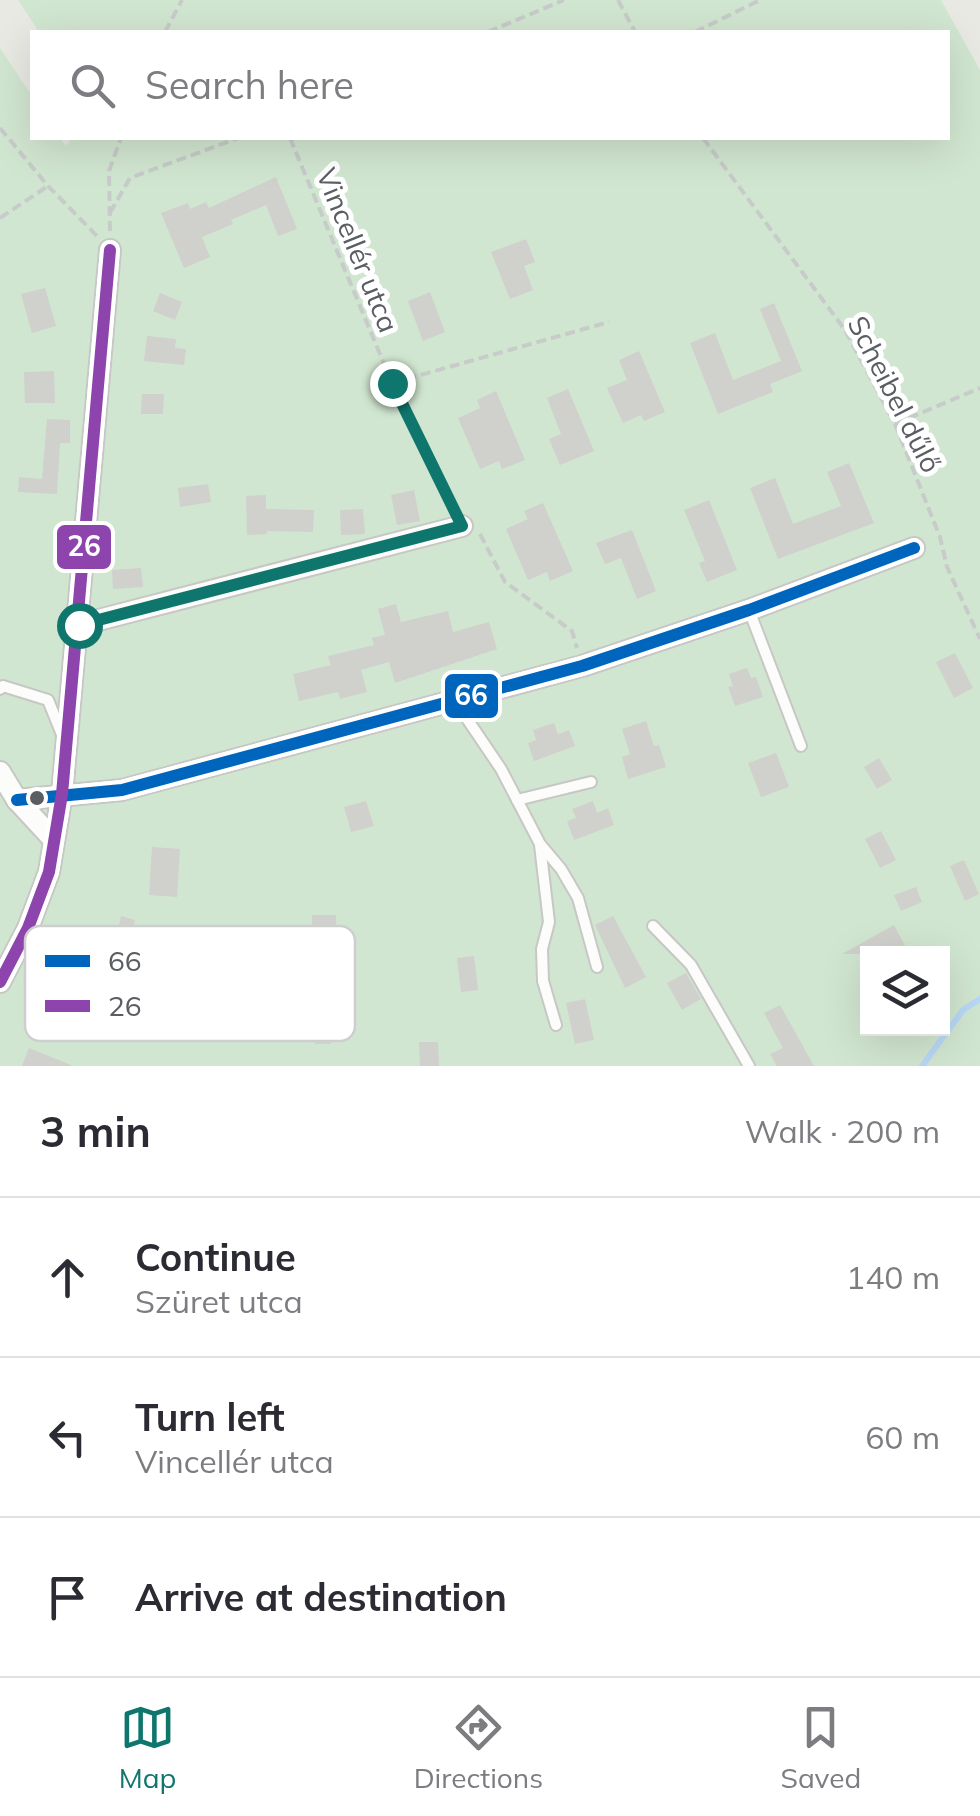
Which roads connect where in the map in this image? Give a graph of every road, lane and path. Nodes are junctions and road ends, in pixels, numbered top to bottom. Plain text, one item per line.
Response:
1 (182, 0) edge
2 (564, 0) edge
3 (618, 0) edge
4 (760, 0) edge
5 (166, 30) edge
6 (493, 30) edge
7 (634, 30) edge
8 (700, 30) edge
9 (0, 128) edge
10 (119, 140) edge
11 (233, 140) edge
12 (291, 140) edge
13 (704, 140) edge
14 (48, 186) junction
15 (0, 218) edge
16 (110, 250) joint
17 (610, 322) dead end
18 (392, 383) junction
19 (980, 388) edge
20 (895, 424) junction
21 (462, 526) junction
22 (914, 548) dead end
23 (749, 610) junction
24 (79, 625) junction
25 (980, 639) edge
26 (582, 666) junction
27 (0, 689) edge
28 (454, 700) junction
29 (801, 746) dead end
30 (67, 747) junction
31 (0, 772) edge
32 (591, 782) dead end
33 (62, 794) junction
34 (17, 800) junction
35 (517, 800) junction
36 (54, 840) junction
37 (540, 844) junction
38 (29, 926) edge
39 (653, 926) dead end
40 (25, 934) edge
41 (597, 967) dead end
42 (0, 982) edge
43 (556, 1026) dead end
44 (749, 1066) edge

1 - 5 path
2 - 6 path
3 - 7 path
4 - 8 path
9 - 14 path
10 - 11 path
12 - 18 path, Vincellér utca
13 - 20 path, Scheibel dűlő
14 - 15 path
14 - 16 path
16 - 24 street
17 - 18 path
18 - 21 path, Vincellér utca
19 - 20 path
20 - 25 path, Scheibel dűlő
21 - 24 street
21 - 26 path, Vincellér utca
22 - 23 street
23 - 26 street
23 - 29 lane
24 - 30 street
26 - 28 street
27 - 30 lane
28 - 33 street
28 - 35 lane
30 - 33 street
31 - 34 street
32 - 35 lane
33 - 34 street
33 - 36 street
34 - 36 street
35 - 37 lane
36 - 38 street
37 - 41 lane
37 - 43 lane
39 - 44 lane
40 - 42 street

